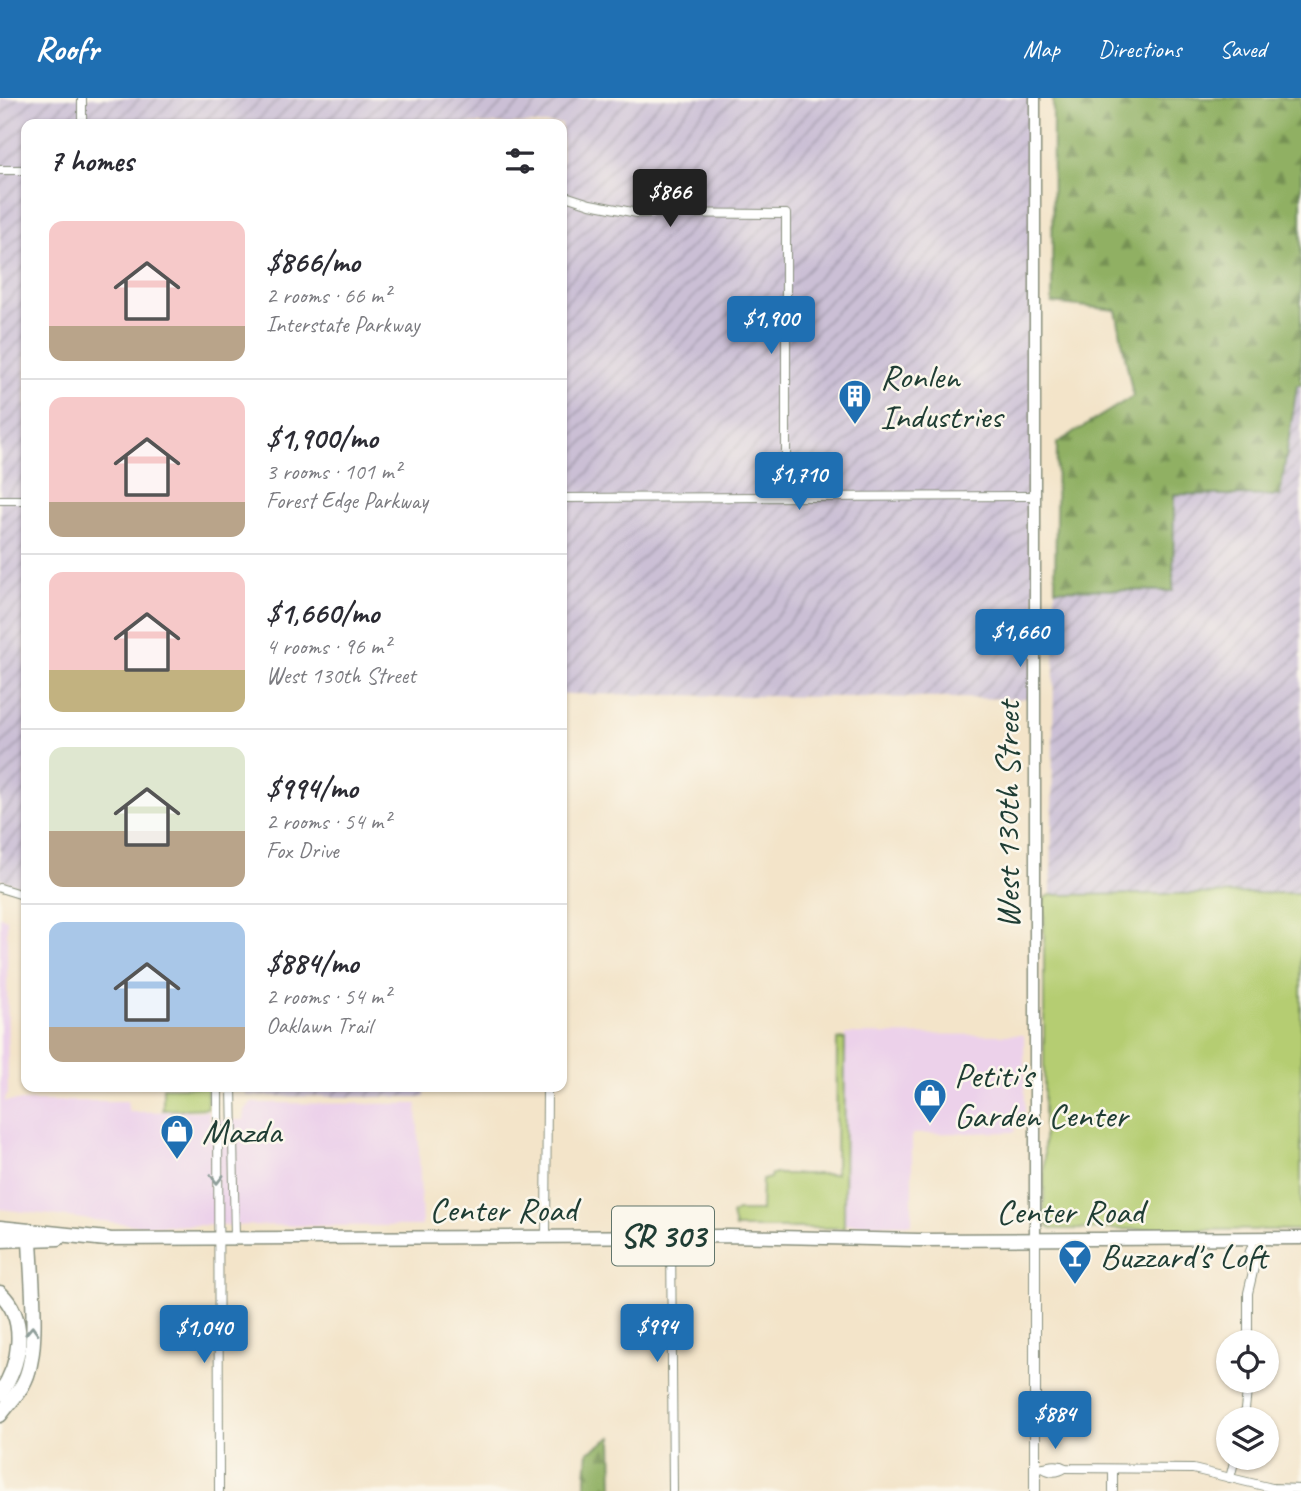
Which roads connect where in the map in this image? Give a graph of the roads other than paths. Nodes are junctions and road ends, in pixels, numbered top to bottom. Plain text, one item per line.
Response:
1 (82, 98) edge
2 (1035, 98) edge
3 (82, 119) edge
4 (0, 170) edge
5 (21, 170) edge
6 (567, 197) edge
7 (1035, 496) junction
8 (786, 497) junction
9 (567, 498) edge
10 (0, 500) edge
11 (21, 500) edge
12 (0, 888) edge
13 (21, 894) edge
14 (218, 1092) edge
15 (232, 1092) edge
16 (547, 1092) edge
17 (0, 1228) edge
18 (671, 1236) junction
19 (546, 1237) junction
20 (217, 1238) junction
21 (234, 1238) junction
22 (1301, 1238) edge
23 (30, 1240) junction
24 (107, 1240) junction
25 (1035, 1240) junction
26 (0, 1241) edge
27 (1252, 1242) junction
28 (0, 1293) edge
29 (1248, 1330) edge
30 (0, 1394) edge
31 (0, 1415) edge
32 (1039, 1468) junction
33 (1113, 1469) junction
34 (1232, 1470) edge
35 (1230, 1478) junction
36 (1301, 1489) edge
37 (219, 1491) edge
38 (673, 1491) edge
39 (1035, 1491) edge
40 (1113, 1491) edge

1 - 3 street
2 - 7 main road, West 130th Street
4 - 5 street
6 - 8 street
7 - 8 street
7 - 25 main road, West 130th Street
8 - 9 street
10 - 11 street
12 - 13 street
14 -> 20 street
15 - 21 street
16 - 19 street
17 - 24 highway
18 - 19 main road, Center Road / SR 303
18 - 25 main road, Center Road / SR 303
18 - 38 street
19 - 21 main road, Center Road / SR 303
20 - 21 main road, Center Road / SR 303
20 - 24 main road, Center Road / SR 303
20 - 37 street
22 - 27 main road, Center Road / SR 303
23 - 24 main road, Center Road / SR 303
23 - 26 main road, Center Road / SR 303
31 -> 23 highway
25 - 27 main road, Center Road / SR 303
25 - 32 street, West 130th Street
27 - 29 street
28 - 30 highway
32 - 33 street
32 - 39 street, West 130th Street
33 - 35 street
33 - 40 street
34 - 35 street
35 - 36 street

